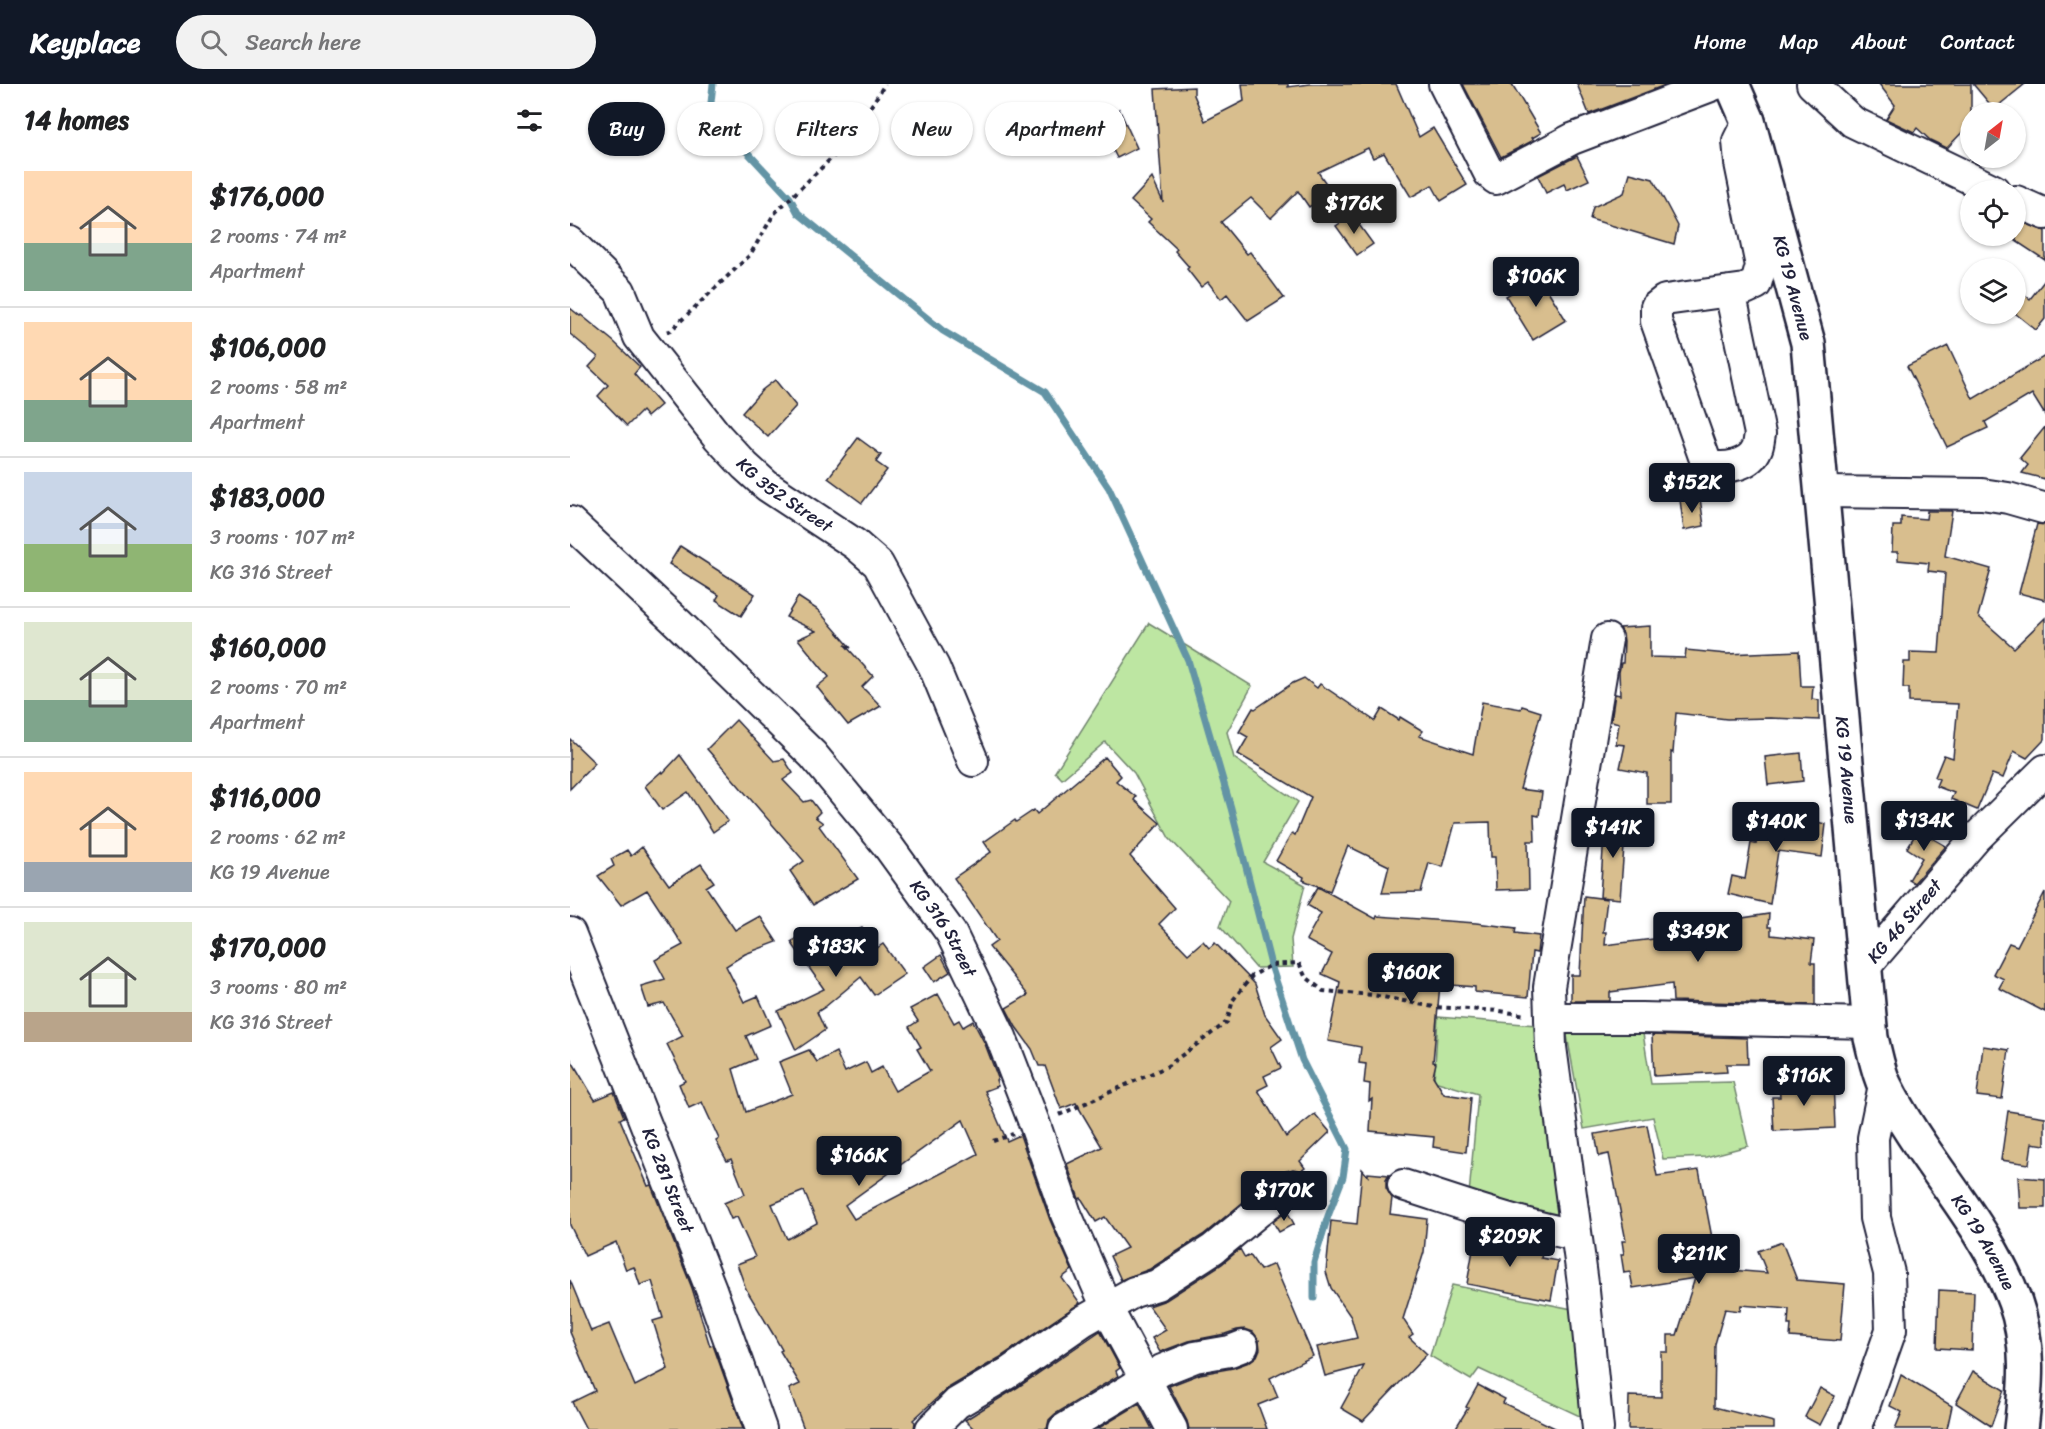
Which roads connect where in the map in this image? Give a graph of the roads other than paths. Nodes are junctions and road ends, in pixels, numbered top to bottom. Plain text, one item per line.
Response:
1 (1444, 84) edge
2 (1716, 84) edge
3 (1732, 84) edge
4 (1812, 84) edge
5 (1748, 121) junction
6 (1973, 180) edge
7 (2026, 205) edge
8 (2045, 214) edge
9 (570, 242) edge
10 (1730, 291) junction
11 (1823, 492) junction
12 (2043, 508) dead end
13 (570, 522) edge
14 (1607, 639) dead end
15 (973, 760) dead end
16 (2045, 770) edge
17 (570, 933) edge
18 (1864, 969) junction
19 (1550, 1018) junction
20 (1869, 1023) junction
21 (1884, 1084) junction
22 (1403, 1185) dead end
23 (1294, 1186) dead end
24 (1576, 1235) junction
25 (1107, 1308) junction
26 (1243, 1346) dead end
27 (1145, 1380) junction
28 (760, 1429) edge
29 (931, 1429) edge
30 (1064, 1429) edge
31 (1172, 1429) edge
32 (1598, 1429) edge
33 (1856, 1429) edge
34 (2021, 1429) edge

1 - 2 street
3 - 5 main road, KG 19 Avenue
4 - 6 street
5 - 10 street
5 - 11 main road, KG 19 Avenue
7 - 8 street
9 - 15 street, KG 352 Street
10 - 10 street
11 - 12 street
11 - 18 main road, KG 19 Avenue
13 - 25 street, KG 316 Street
14 - 19 street
16 - 18 street, KG 46 Street
17 - 28 street, KG 281 Street
18 - 20 main road, KG 19 Avenue
19 - 20 street
19 - 24 street
20 - 21 main road, KG 19 Avenue
21 - 33 street
21 - 34 main road, KG 19 Avenue
22 - 24 street
23 - 25 street
24 - 32 street
25 - 27 street, KG 316 Street
25 - 29 street
26 - 27 street
27 - 30 street
27 - 31 street, KG 316 Street

